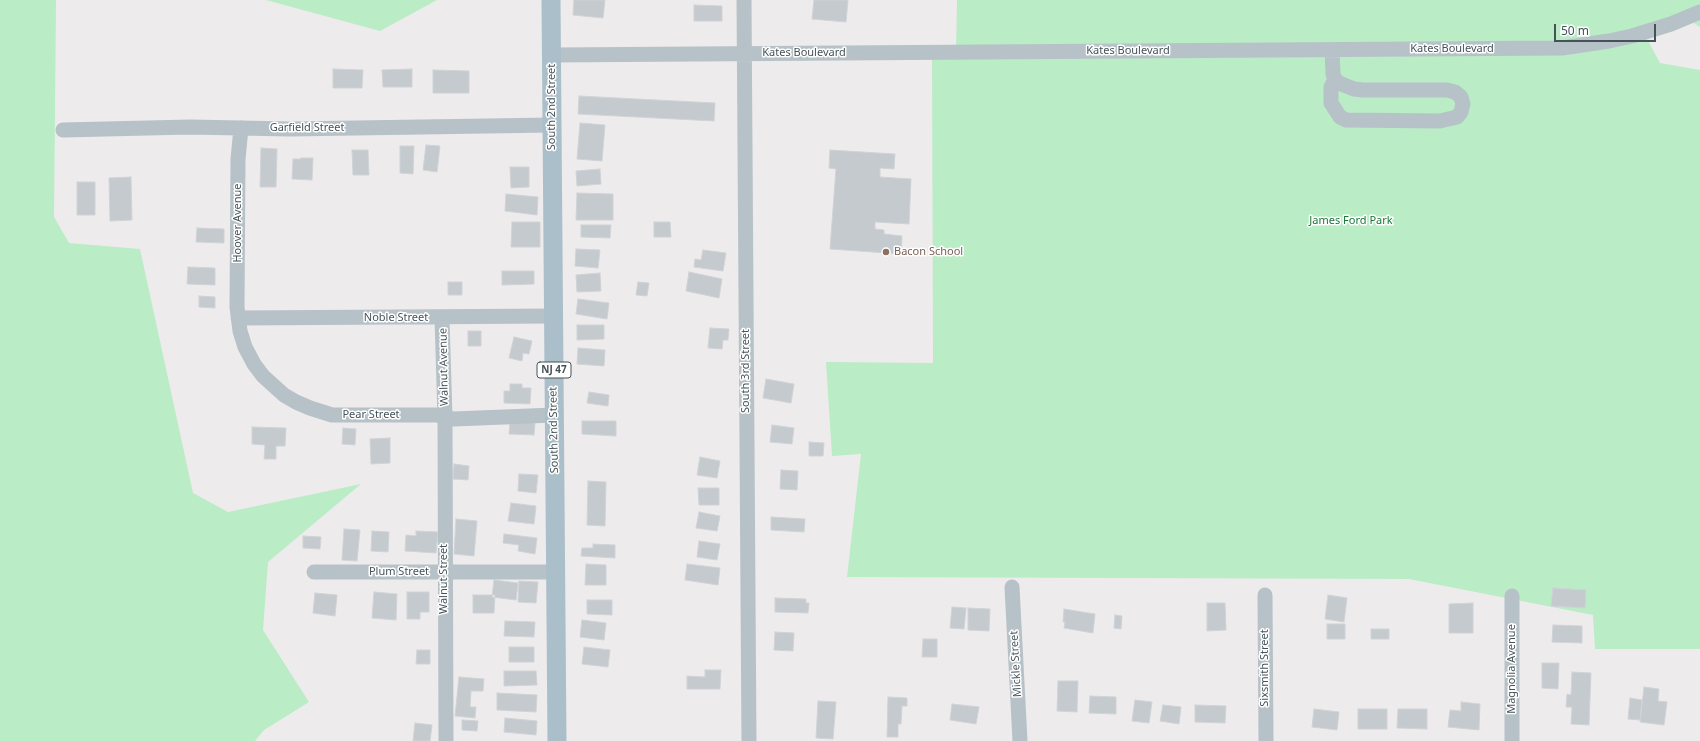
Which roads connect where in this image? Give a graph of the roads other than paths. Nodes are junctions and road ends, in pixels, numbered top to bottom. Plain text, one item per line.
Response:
1 (551, 0) edge
2 (744, 0) edge
3 (1700, 12) edge
4 (1332, 50) junction
5 (745, 54) junction
6 (552, 55) junction
7 (1335, 79) junction
8 (552, 125) junction
9 (242, 128) junction
10 (63, 130) dead end
11 (554, 316) junction
12 (238, 318) junction
13 (442, 318) junction
14 (554, 415) junction
15 (445, 417) junction
16 (314, 572) dead end
17 (444, 572) junction
18 (556, 572) junction
19 (1012, 587) dead end
20 (1265, 595) dead end
21 (1512, 596) dead end
22 (446, 741) edge
23 (557, 741) edge
24 (749, 741) edge
25 (1020, 741) edge
26 (1266, 741) edge
27 (1512, 741) edge

1 - 6 main road, South 2nd Street / NJ 47
2 - 5 street, South 3rd Street
3 - 4 street, Kates Boulevard
4 - 5 street, Kates Boulevard
4 - 7 street
5 - 6 street, Kates Boulevard
5 - 24 street, South 3rd Street
6 - 8 main road, South 2nd Street / NJ 47
7 - 7 street
8 - 9 street, Garfield Street
8 - 11 main road, South 2nd Street / NJ 47
9 - 10 street, Garfield Street
9 - 12 street, Hoover Avenue
11 - 13 street, Noble Street
11 - 14 main road, South 2nd Street / NJ 47
12 - 13 street, Noble Street
12 - 15 street, Pear Street
13 - 15 street, Walnut Avenue
14 - 15 street, Pear Street
14 - 18 main road, South 2nd Street / NJ 47
15 - 17 street, Walnut Street
16 - 17 street, Plum Street
17 - 18 street, Plum Street
17 - 22 street, Walnut Street
18 - 23 main road, South 2nd Street / NJ 47
19 - 25 street, Mickle Street
20 - 26 street, Sixsmith Street
21 - 27 street, Magnolia Avenue

